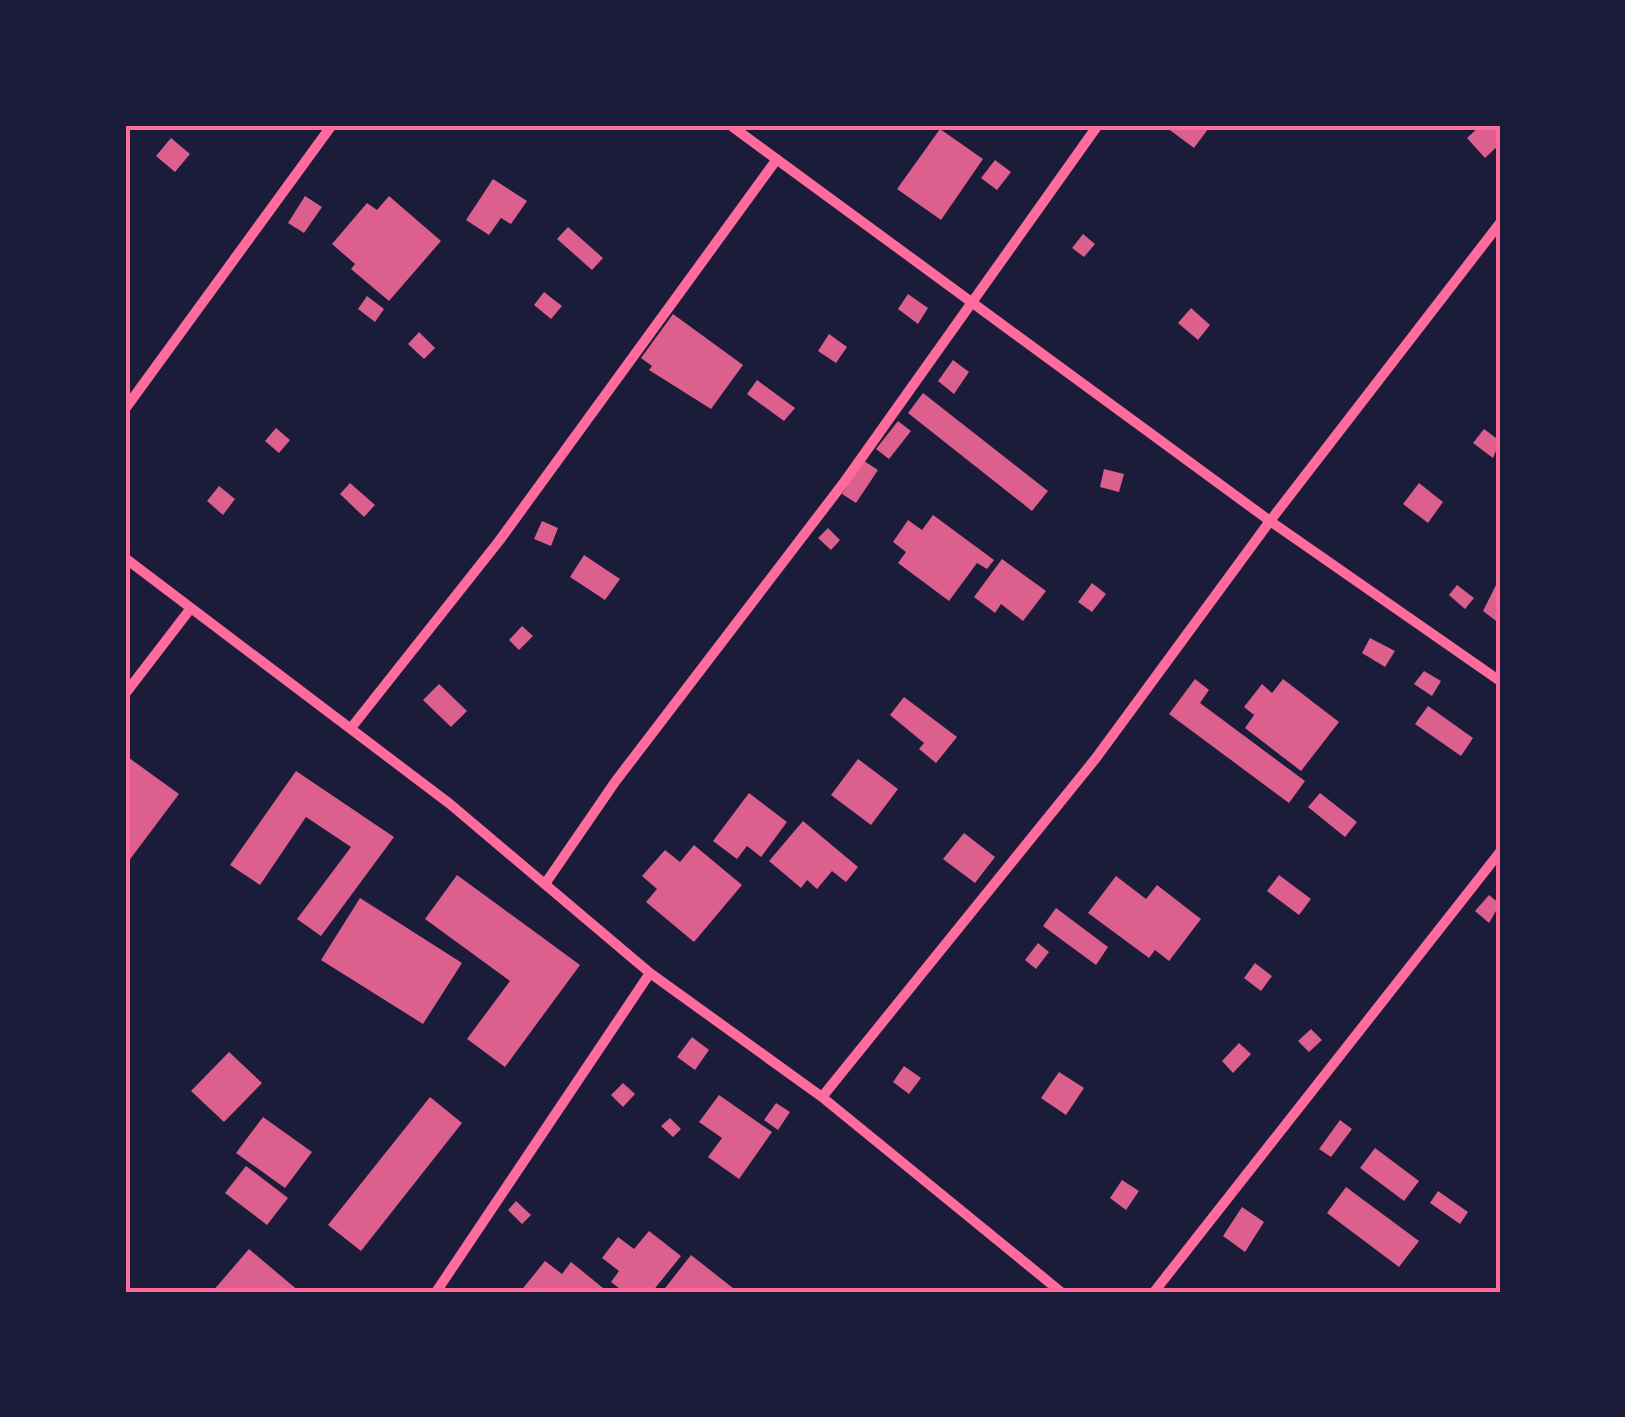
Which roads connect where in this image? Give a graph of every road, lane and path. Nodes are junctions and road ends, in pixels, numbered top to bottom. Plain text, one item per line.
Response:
1 (332, 125) edge
2 (730, 125) edge
3 (1098, 125) edge
4 (777, 159) junction
5 (1500, 223) edge
6 (972, 304) junction
7 (125, 409) edge
8 (1270, 521) junction
9 (125, 558) edge
10 (191, 608) junction
11 (1500, 681) edge
12 (125, 694) edge
13 (351, 728) junction
14 (1500, 852) edge
15 (547, 882) junction
16 (650, 973) junction
17 (822, 1098) junction
18 (436, 1292) edge
19 (1061, 1292) edge
20 (1154, 1292) edge

1 - 7 street
2 - 4 street
3 - 6 street
4 - 6 street
4 - 13 street
5 - 8 street
6 - 8 street
6 - 15 street
8 - 11 street
8 - 17 street
9 - 10 street
10 - 12 street
10 - 13 street
13 - 15 street
14 - 20 street
15 - 16 street
16 - 17 street
16 - 18 street
17 - 19 street

